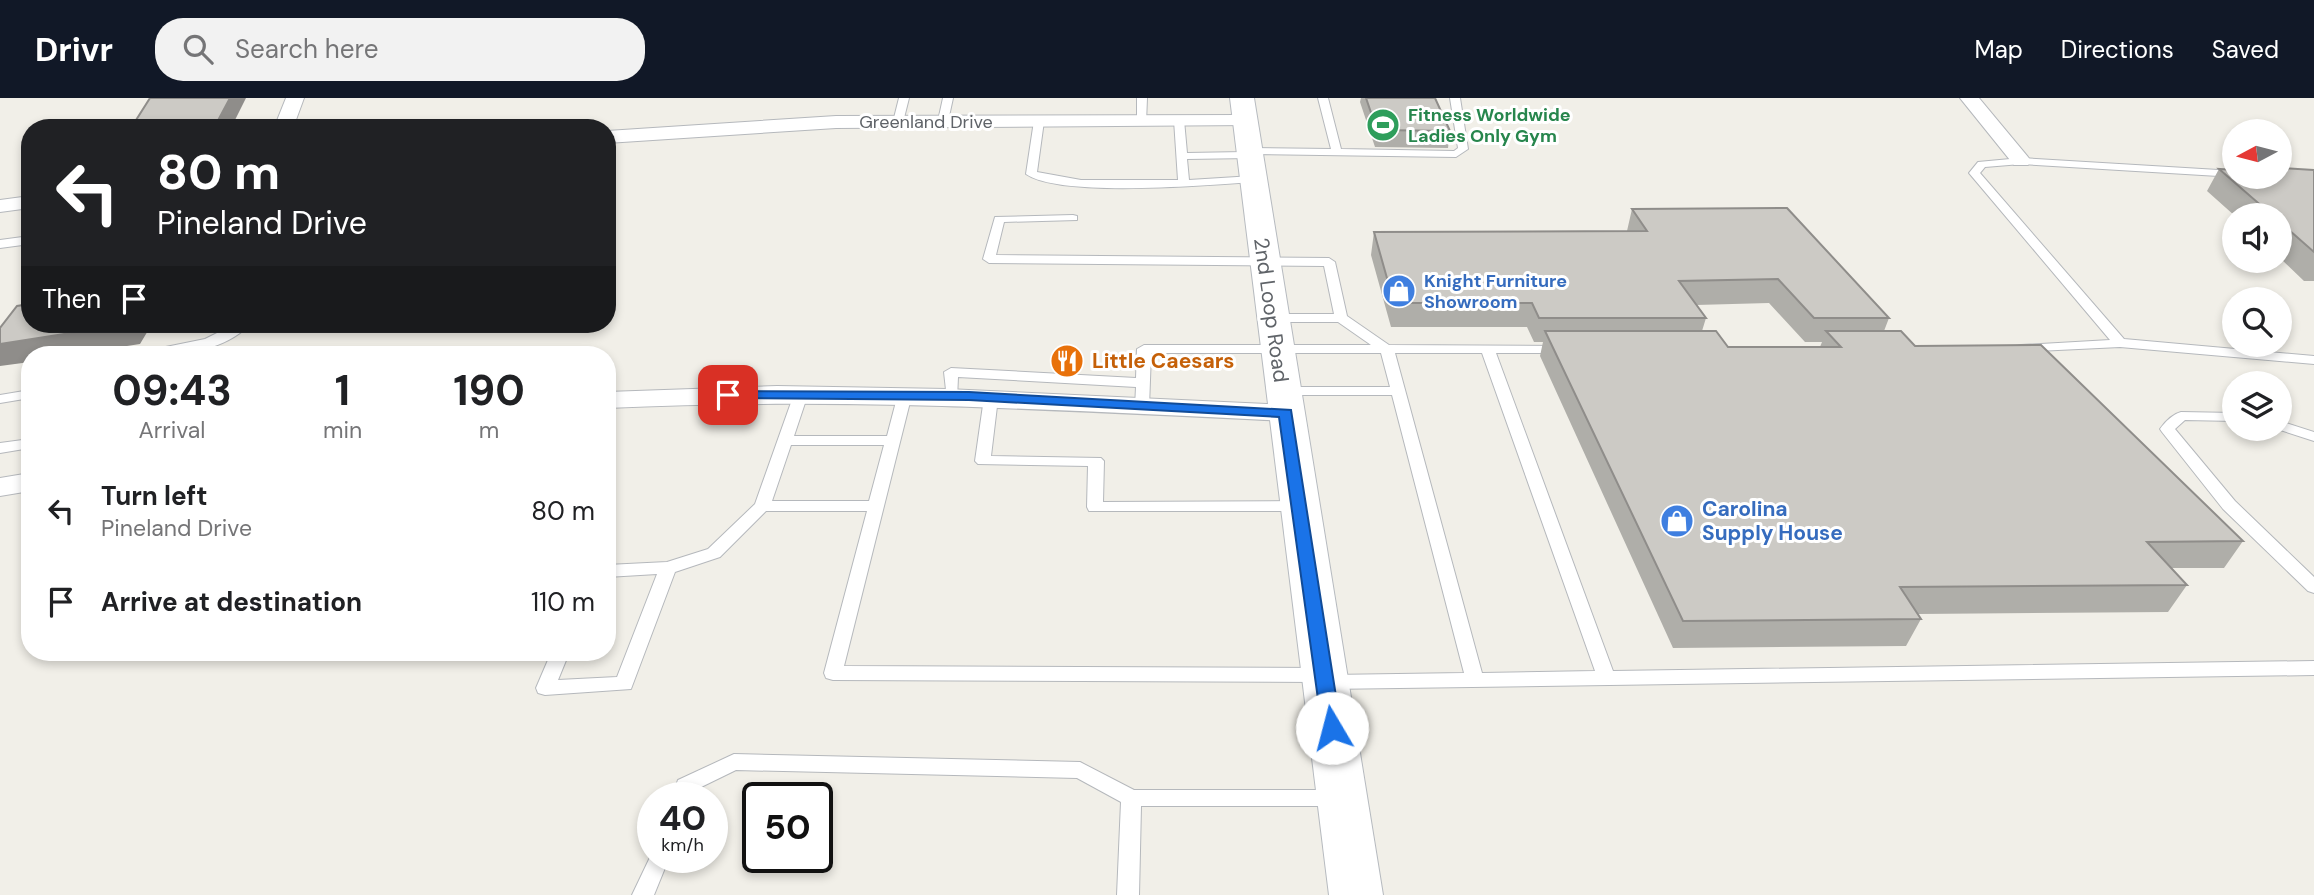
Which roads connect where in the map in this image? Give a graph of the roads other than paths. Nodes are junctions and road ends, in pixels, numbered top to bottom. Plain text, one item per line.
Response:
1 (296, 98) edge
2 (905, 98) edge
3 (948, 98) edge
4 (1142, 98) edge
5 (1323, 98) edge
6 (1455, 98) edge
7 (1956, 98) edge
8 (1969, 98) edge
9 (287, 119) edge
10 (1179, 120) junction
11 (943, 121) junction
12 (1039, 121) junction
13 (1142, 121) junction
14 (898, 122) junction
15 (616, 136) edge
16 (1247, 141) edge
17 (1336, 152) junction
18 (1182, 156) junction
19 (2021, 160) junction
20 (2222, 173) edge
21 (1184, 183) junction
22 (21, 203) edge
23 (0, 206) edge
24 (1073, 218) dead end
25 (21, 241) edge
26 (0, 244) edge
27 (1265, 259) junction
28 (1341, 318) junction
29 (232, 333) edge
30 (1275, 334) junction
31 (2120, 343) junction
32 (203, 346) edge
33 (1387, 349) junction
34 (1488, 349) junction
35 (1570, 349) edge
36 (2008, 349) edge
37 (2314, 360) edge
38 (1398, 391) junction
39 (801, 394) junction
40 (905, 394) junction
41 (1142, 395) junction
42 (21, 396) edge
43 (952, 396) junction
44 (991, 397) junction
45 (0, 399) edge
46 (616, 400) edge
47 (1284, 402) junction
48 (2222, 417) edge
49 (2292, 429) edge
50 (2314, 437) edge
51 (893, 439) junction
52 (784, 441) junction
53 (21, 444) edge
54 (0, 448) edge
55 (21, 484) edge
56 (0, 487) edge
57 (762, 506) junction
58 (876, 506) junction
59 (1300, 506) junction
60 (668, 568) junction
61 (616, 571) edge
62 (2314, 587) edge
63 (557, 661) edge
64 (2314, 668) edge
65 (1325, 678) junction
66 (1607, 679) junction
67 (1475, 680) junction
68 (693, 782) edge
69 (1132, 798) junction
70 (1342, 798) junction
71 (652, 873) edge
72 (643, 895) edge
73 (1128, 895) edge
74 (1356, 895) edge

1 - 9 street
2 - 14 lane
3 - 11 lane
4 - 13 lane
5 - 17 lane
6 - 17 lane
7 - 8 lane
8 - 19 street
10 - 13 street, Greenland Drive
10 - 16 street, Greenland Drive
10 - 18 lane
11 - 12 street, Greenland Drive
11 - 14 street, Greenland Drive
12 - 13 street, Greenland Drive
12 - 21 lane
14 - 15 street, Greenland Drive
16 - 17 lane
16 - 18 lane
16 - 21 lane
16 - 27 main road, 2nd Loop Road
18 - 21 lane
19 - 20 lane
19 - 31 lane
22 - 23 street
24 - 27 lane
25 - 26 lane
27 - 28 lane
27 - 30 main road, 2nd Loop Road
28 - 30 lane
28 - 33 lane
29 - 32 lane
30 - 33 lane
30 - 41 lane
30 - 47 main road, 2nd Loop Road
31 - 36 lane
31 - 37 lane
33 - 34 lane
33 - 38 lane
34 - 35 lane
34 - 66 lane
38 - 47 lane
38 - 67 lane
39 - 40 street
39 - 46 street
39 - 52 lane
40 - 43 street
40 - 51 lane
41 - 43 lane
41 - 44 street
41 - 47 street
42 - 45 lane
43 - 44 street
44 - 59 lane
47 - 59 main road, 2nd Loop Road
48 - 62 lane
49 - 50 lane
51 - 52 lane
51 - 58 lane
52 - 57 lane
53 - 54 lane
55 - 56 street
57 - 58 lane
57 - 60 lane
58 - 65 lane
59 - 65 main road, 2nd Loop Road
60 - 61 lane
60 - 63 lane
64 - 66 lane
65 - 67 lane
65 - 70 main road, 2nd Loop Road
66 - 67 lane
68 - 69 lane
69 - 70 lane
69 - 73 lane
70 - 74 main road, 2nd Loop Road
71 - 72 lane

